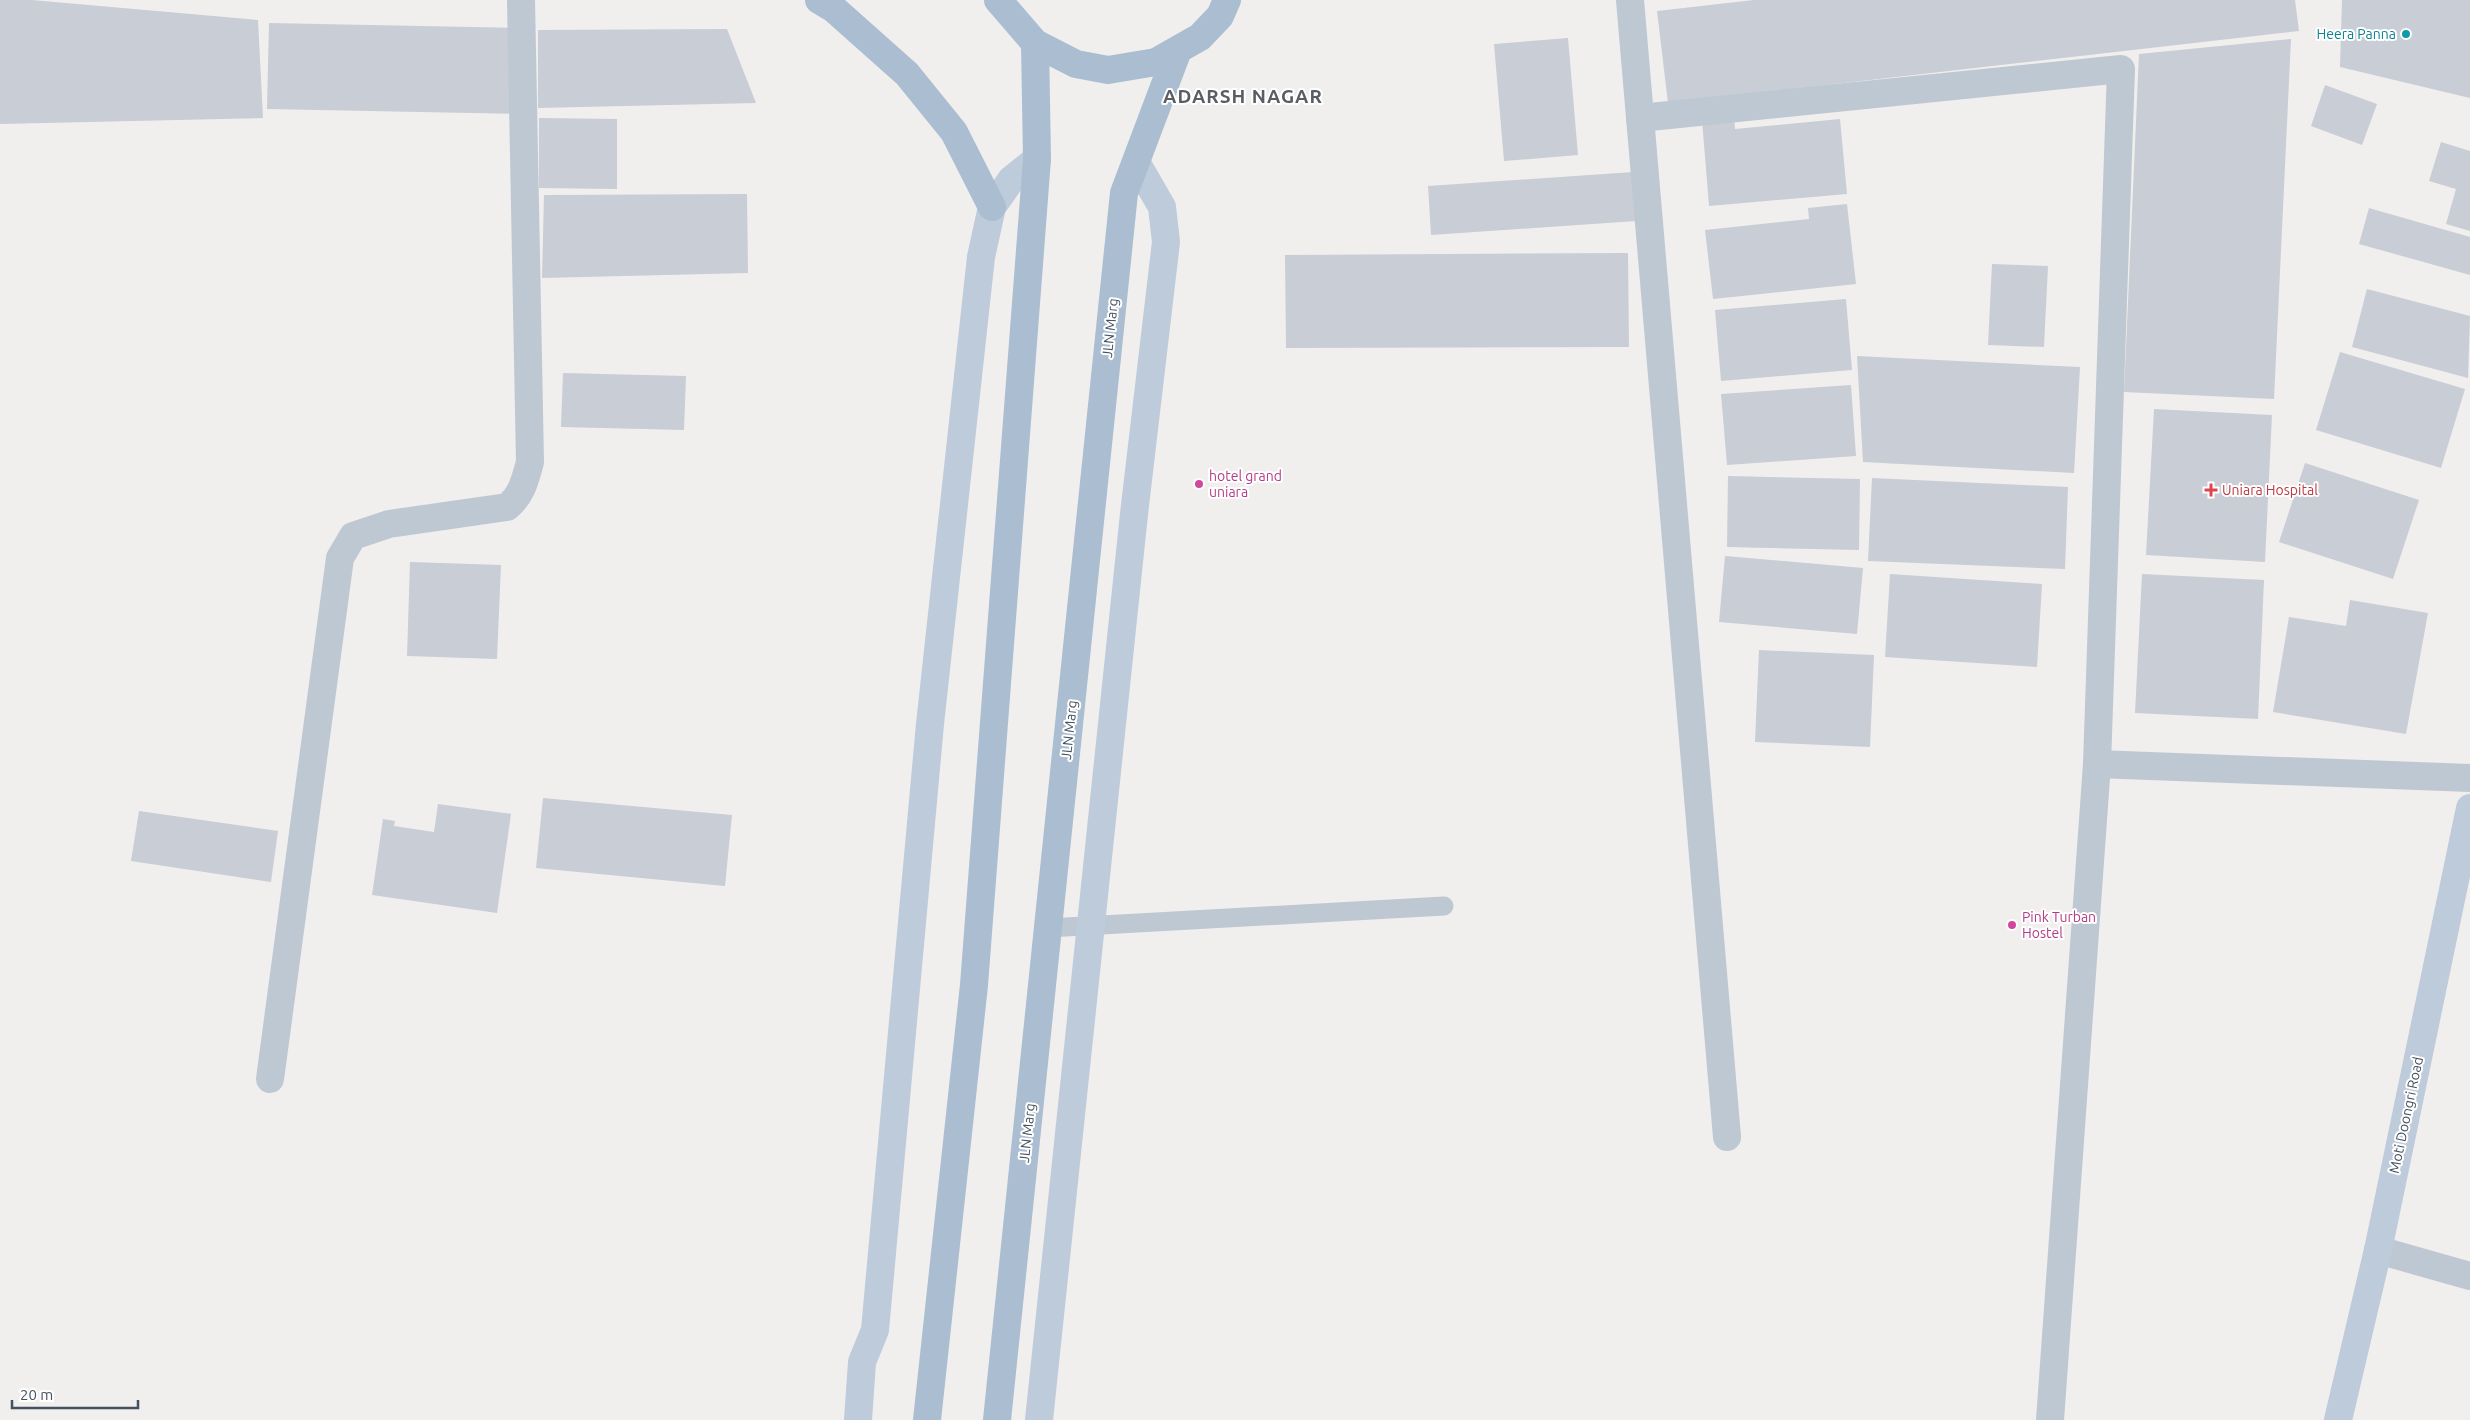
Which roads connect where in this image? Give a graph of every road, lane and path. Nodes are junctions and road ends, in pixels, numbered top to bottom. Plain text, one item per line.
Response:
1 (521, 0) edge
2 (819, 0) edge
3 (998, 0) edge
4 (1227, 0) edge
5 (1630, 0) edge
6 (1034, 43) junction
7 (1178, 50) junction
8 (1640, 118) junction
9 (1037, 159) junction
10 (1136, 162) junction
11 (992, 207) junction
12 (2097, 764) junction
13 (2470, 778) edge
14 (2470, 808) edge
15 (1444, 906) dead end
16 (1092, 926) junction
17 (1048, 928) junction
18 (270, 1079) dead end
19 (1728, 1137) dead end
20 (2378, 1250) junction
21 (2470, 1276) edge
22 (858, 1420) edge
23 (928, 1420) edge
24 (997, 1420) edge
25 (1039, 1420) edge
26 (2050, 1420) edge
27 (2338, 1420) edge

1 - 18 street
2 - 11 main road
3 - 6 main road
4 - 7 main road
5 - 8 street
6 - 7 main road
6 - 9 main road
7 - 10 main road, JLN Marg
8 - 12 street
8 - 19 street
9 - 11 street
9 - 23 main road
10 - 16 street
10 - 17 main road, JLN Marg
11 - 22 street
12 - 13 street
12 - 26 street
14 - 20 street, Moti Doongri Road
15 - 16 lane
16 - 17 lane
16 - 25 street
17 - 24 main road, JLN Marg
20 - 21 street
20 - 27 street, Moti Doongri Road

